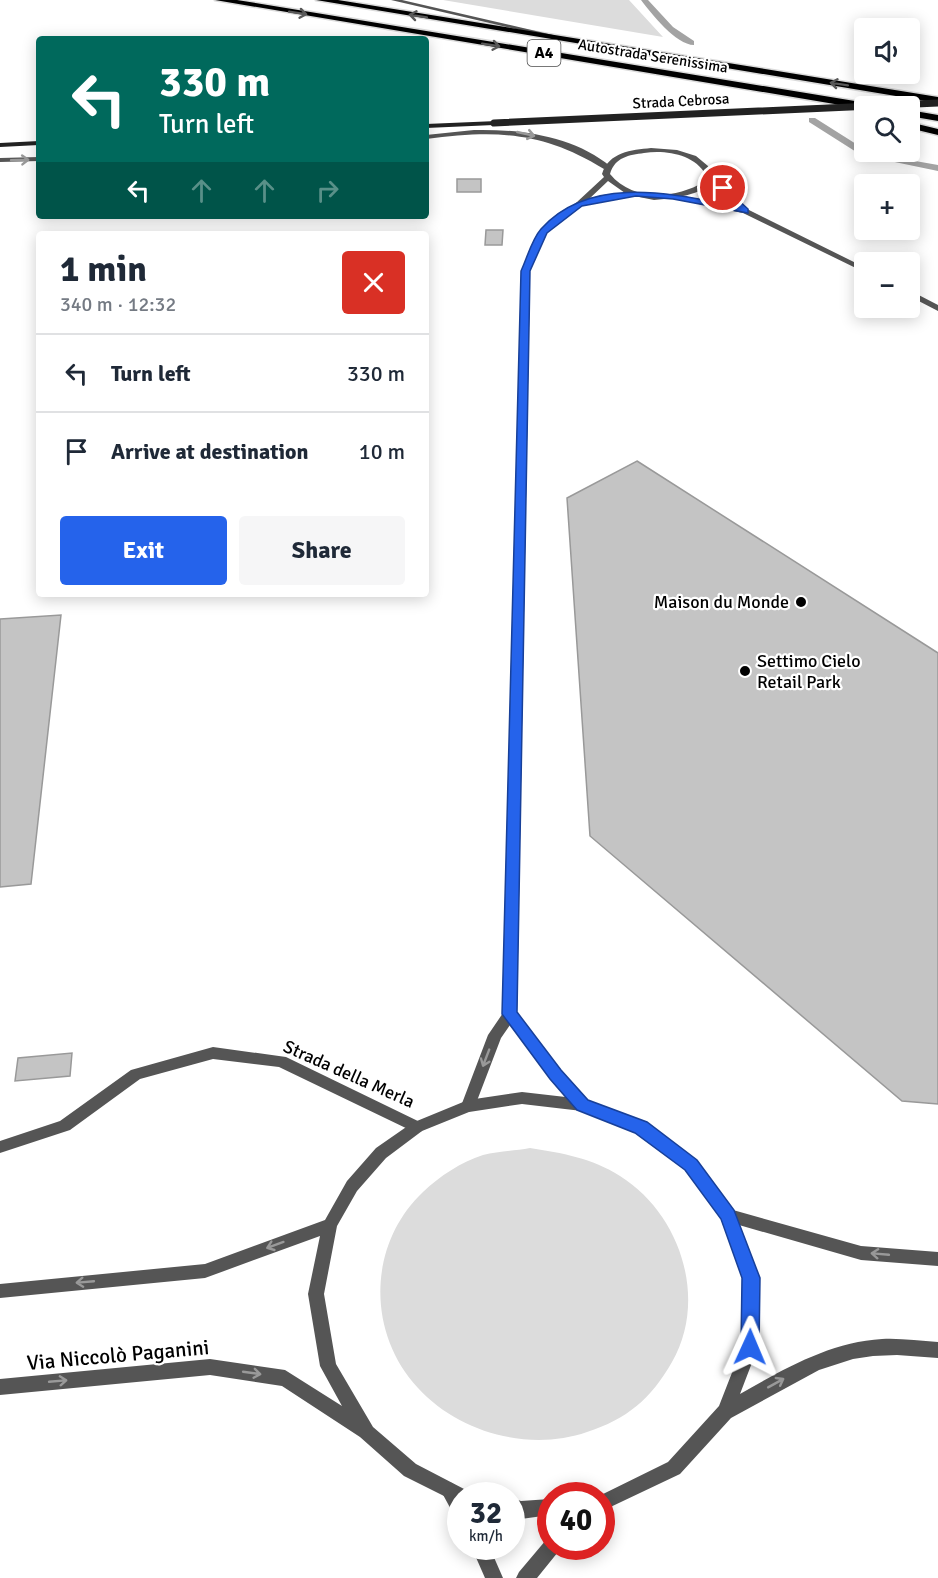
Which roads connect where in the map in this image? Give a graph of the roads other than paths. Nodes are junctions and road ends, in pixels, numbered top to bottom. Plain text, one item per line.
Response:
1 (220, 0) edge
2 (321, 0) edge
3 (394, 0) edge
4 (584, 43) junction
5 (783, 93) junction
6 (938, 101) edge
7 (854, 104) edge
8 (854, 111) edge
9 (920, 115) edge
10 (938, 118) edge
11 (429, 126) edge
12 (920, 128) edge
13 (938, 132) edge
14 (429, 137) edge
15 (36, 143) edge
16 (0, 145) edge
17 (36, 159) edge
18 (0, 160) edge
19 (607, 167) junction
20 (710, 176) junction
21 (608, 177) junction
22 (636, 194) junction
23 (673, 196) junction
24 (580, 204) junction
25 (745, 211) junction
26 (854, 265) edge
27 (920, 299) edge
28 (938, 308) edge
29 (510, 1014) junction
30 (583, 1105) junction
31 (468, 1106) junction
32 (417, 1127) junction
33 (0, 1147) edge
34 (728, 1215) junction
35 (330, 1225) junction
36 (938, 1259) edge
37 (0, 1291) edge
38 (938, 1350) edge
39 (0, 1387) edge
40 (725, 1412) junction
41 (367, 1433) junction
42 (447, 1490) edge
43 (615, 1497) edge
44 (486, 1560) edge
45 (540, 1560) edge
46 (494, 1578) edge
47 (525, 1578) edge

1 -> 5 highway, Autostrada Serenissima / A4
4 -> 2 highway, Autostrada Serenissima / A4
3 - 4 street
6 -> 4 highway, Autostrada Serenissima / A4
5 - 7 highway, Autostrada Serenissima / A4
5 - 8 highway
6 - 11 main road, Strada Cebrosa, bridge
9 - 10 highway
12 - 13 highway
14 -> 19 street
15 - 16 main road
18 -> 17 street
19 - 20 street
19 - 21 street
20 - 23 street
20 - 25 street
21 - 22 street
21 - 24 street
22 - 23 street
22 - 24 street
23 - 25 street
24 - 29 street
25 - 26 street
27 - 28 street
29 - 30 street
29 -> 31 street
30 - 31 street
30 - 34 street
31 - 32 street
32 - 33 street, Strada della Merla
32 - 35 street
36 -> 34 street
34 - 40 street
35 -> 37 street
35 - 41 street
40 -> 38 street
39 -> 41 street, Via Niccolò Paganini
40 - 43 street
41 - 42 street
44 - 46 street
45 - 47 street

